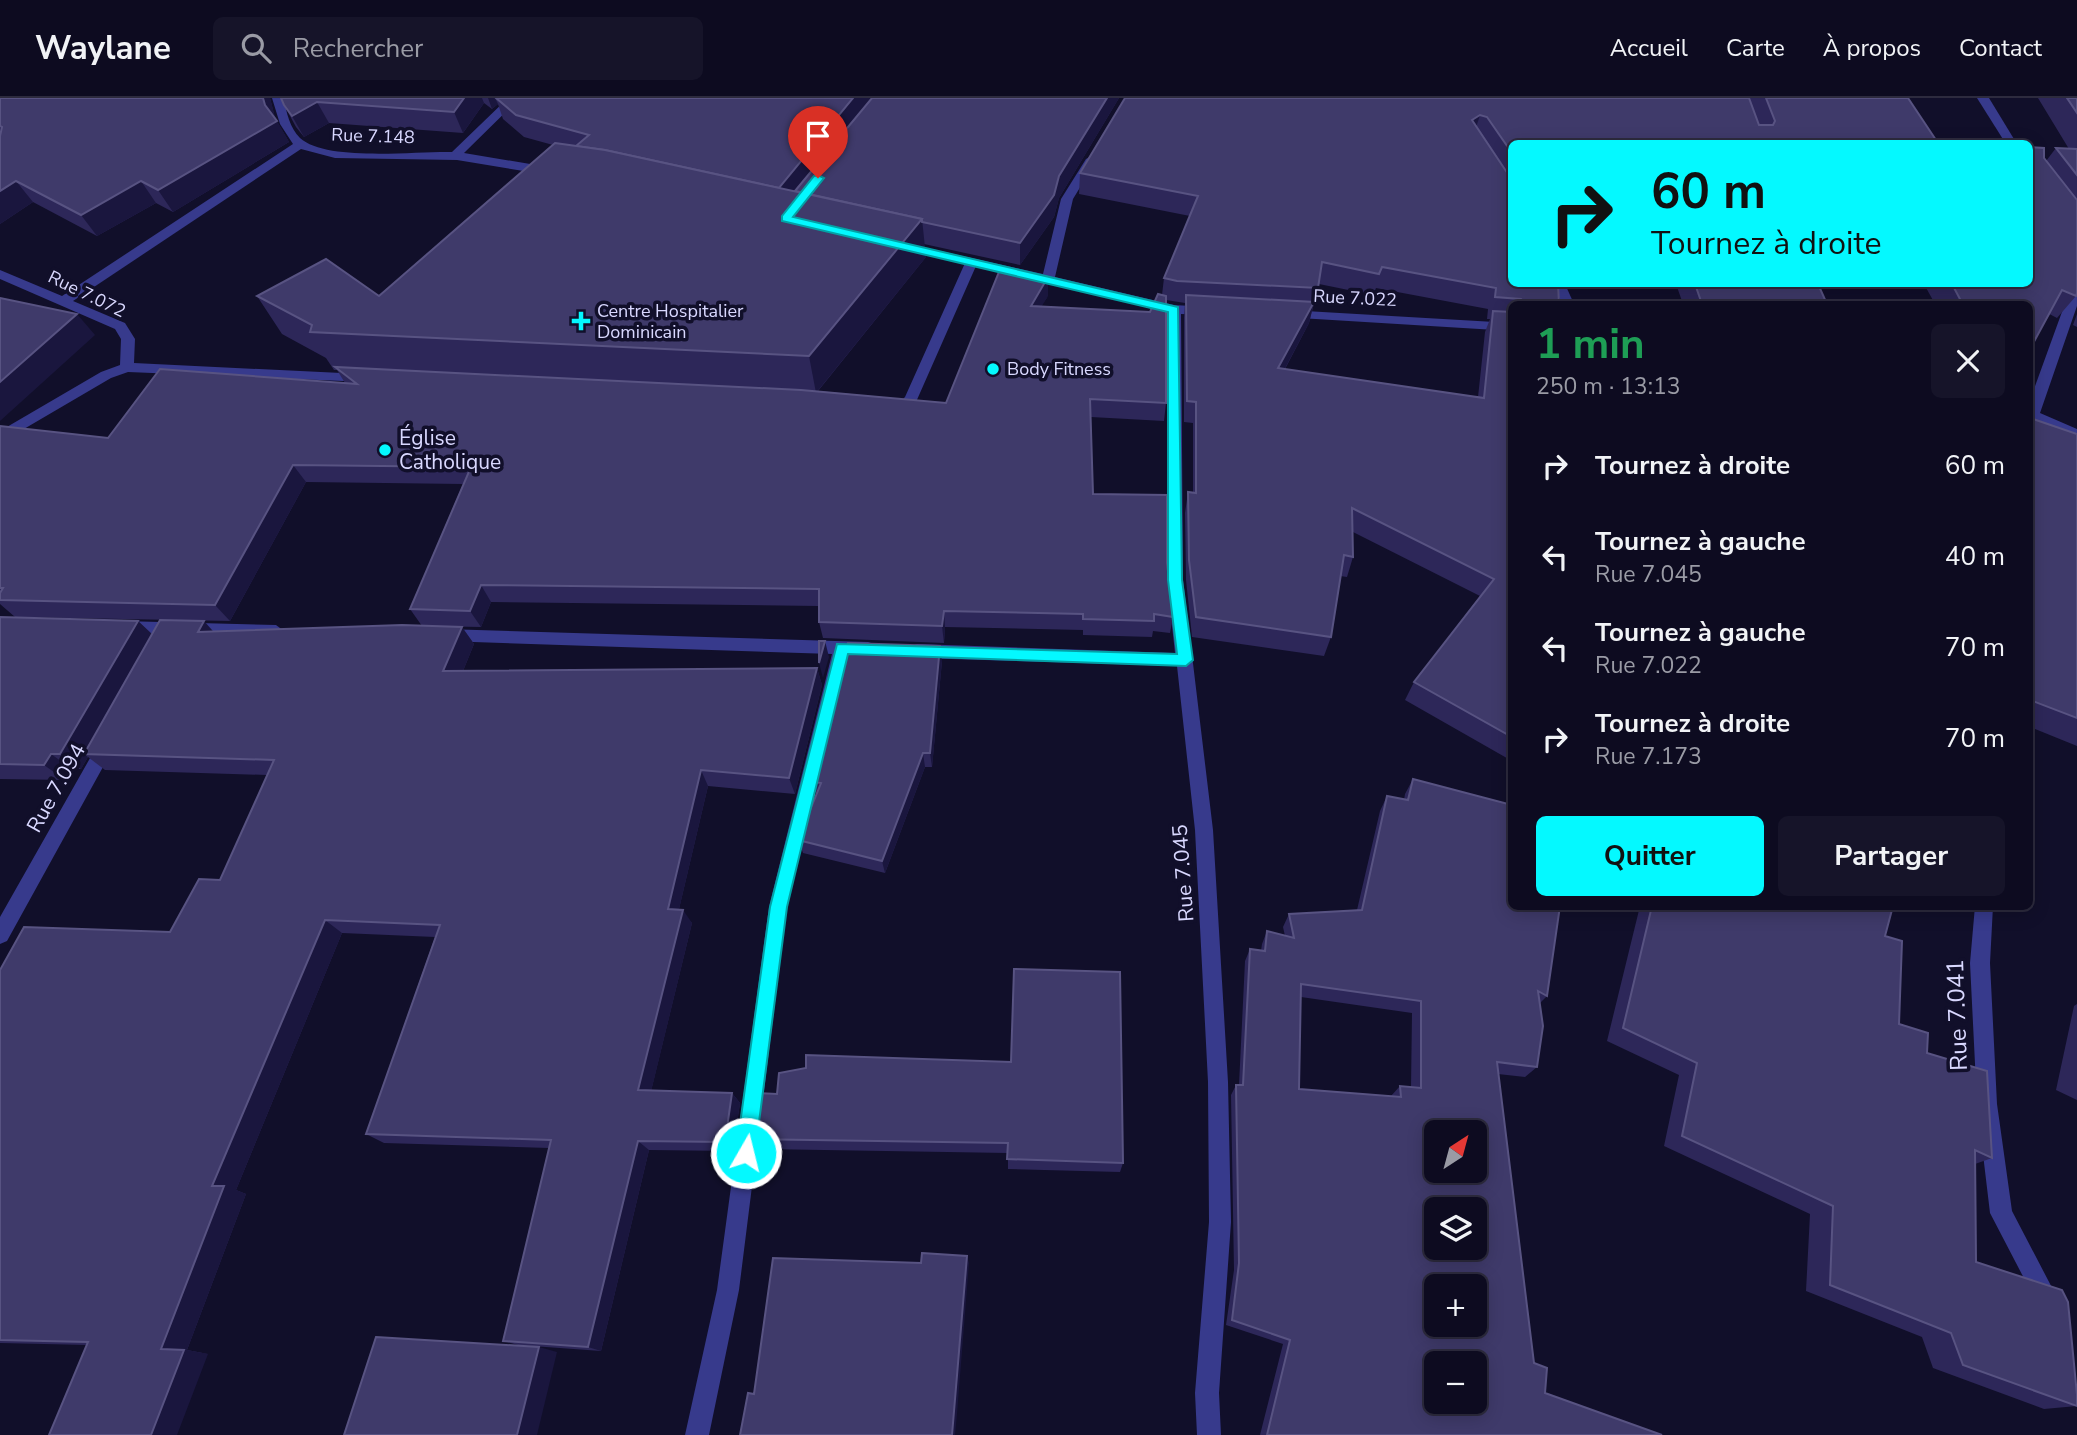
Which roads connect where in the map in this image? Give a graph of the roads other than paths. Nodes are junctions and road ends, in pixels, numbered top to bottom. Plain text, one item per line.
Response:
1 (278, 98) edge
2 (514, 98) edge
3 (1983, 98) edge
4 (2009, 140) edge
5 (300, 144) junction
6 (1094, 154) edge
7 (456, 156) junction
8 (564, 173) edge
9 (893, 242) edge
10 (972, 261) junction
11 (0, 274) edge
12 (1048, 278) junction
13 (2077, 287) edge
14 (65, 300) junction
15 (1174, 309) junction
16 (1227, 312) edge
17 (1279, 314) edge
18 (1508, 327) edge
19 (127, 367) junction
20 (377, 379) edge
21 (874, 404) edge
22 (2033, 413) edge
23 (2033, 420) edge
24 (2077, 435) edge
25 (0, 438) edge
26 (105, 627) edge
27 (295, 631) edge
28 (431, 634) edge
29 (842, 648) junction
30 (1186, 660) junction
31 (118, 725) edge
32 (1984, 910) edge
33 (0, 934) edge
34 (2057, 1324) edge
35 (697, 1435) edge
36 (1209, 1435) edge

1 - 5 street, Rue 7.148
2 - 7 street
3 - 4 street
5 - 7 street, Rue 7.148
5 - 14 street
6 - 12 street
7 - 8 street
9 - 10 street
10 - 12 street
10 - 21 street
11 - 14 street, Rue 7.072
12 - 15 street
13 - 22 street
14 - 19 street, Rue 7.072
15 - 16 street
15 - 30 street, Rue 7.045
17 - 18 street, Rue 7.022
19 - 20 street
19 - 25 street
23 - 24 street
26 - 27 street
28 - 29 street
29 - 30 street
29 - 35 street
30 - 36 street, Rue 7.045
31 - 33 street, Rue 7.094
32 - 34 street, Rue 7.041

